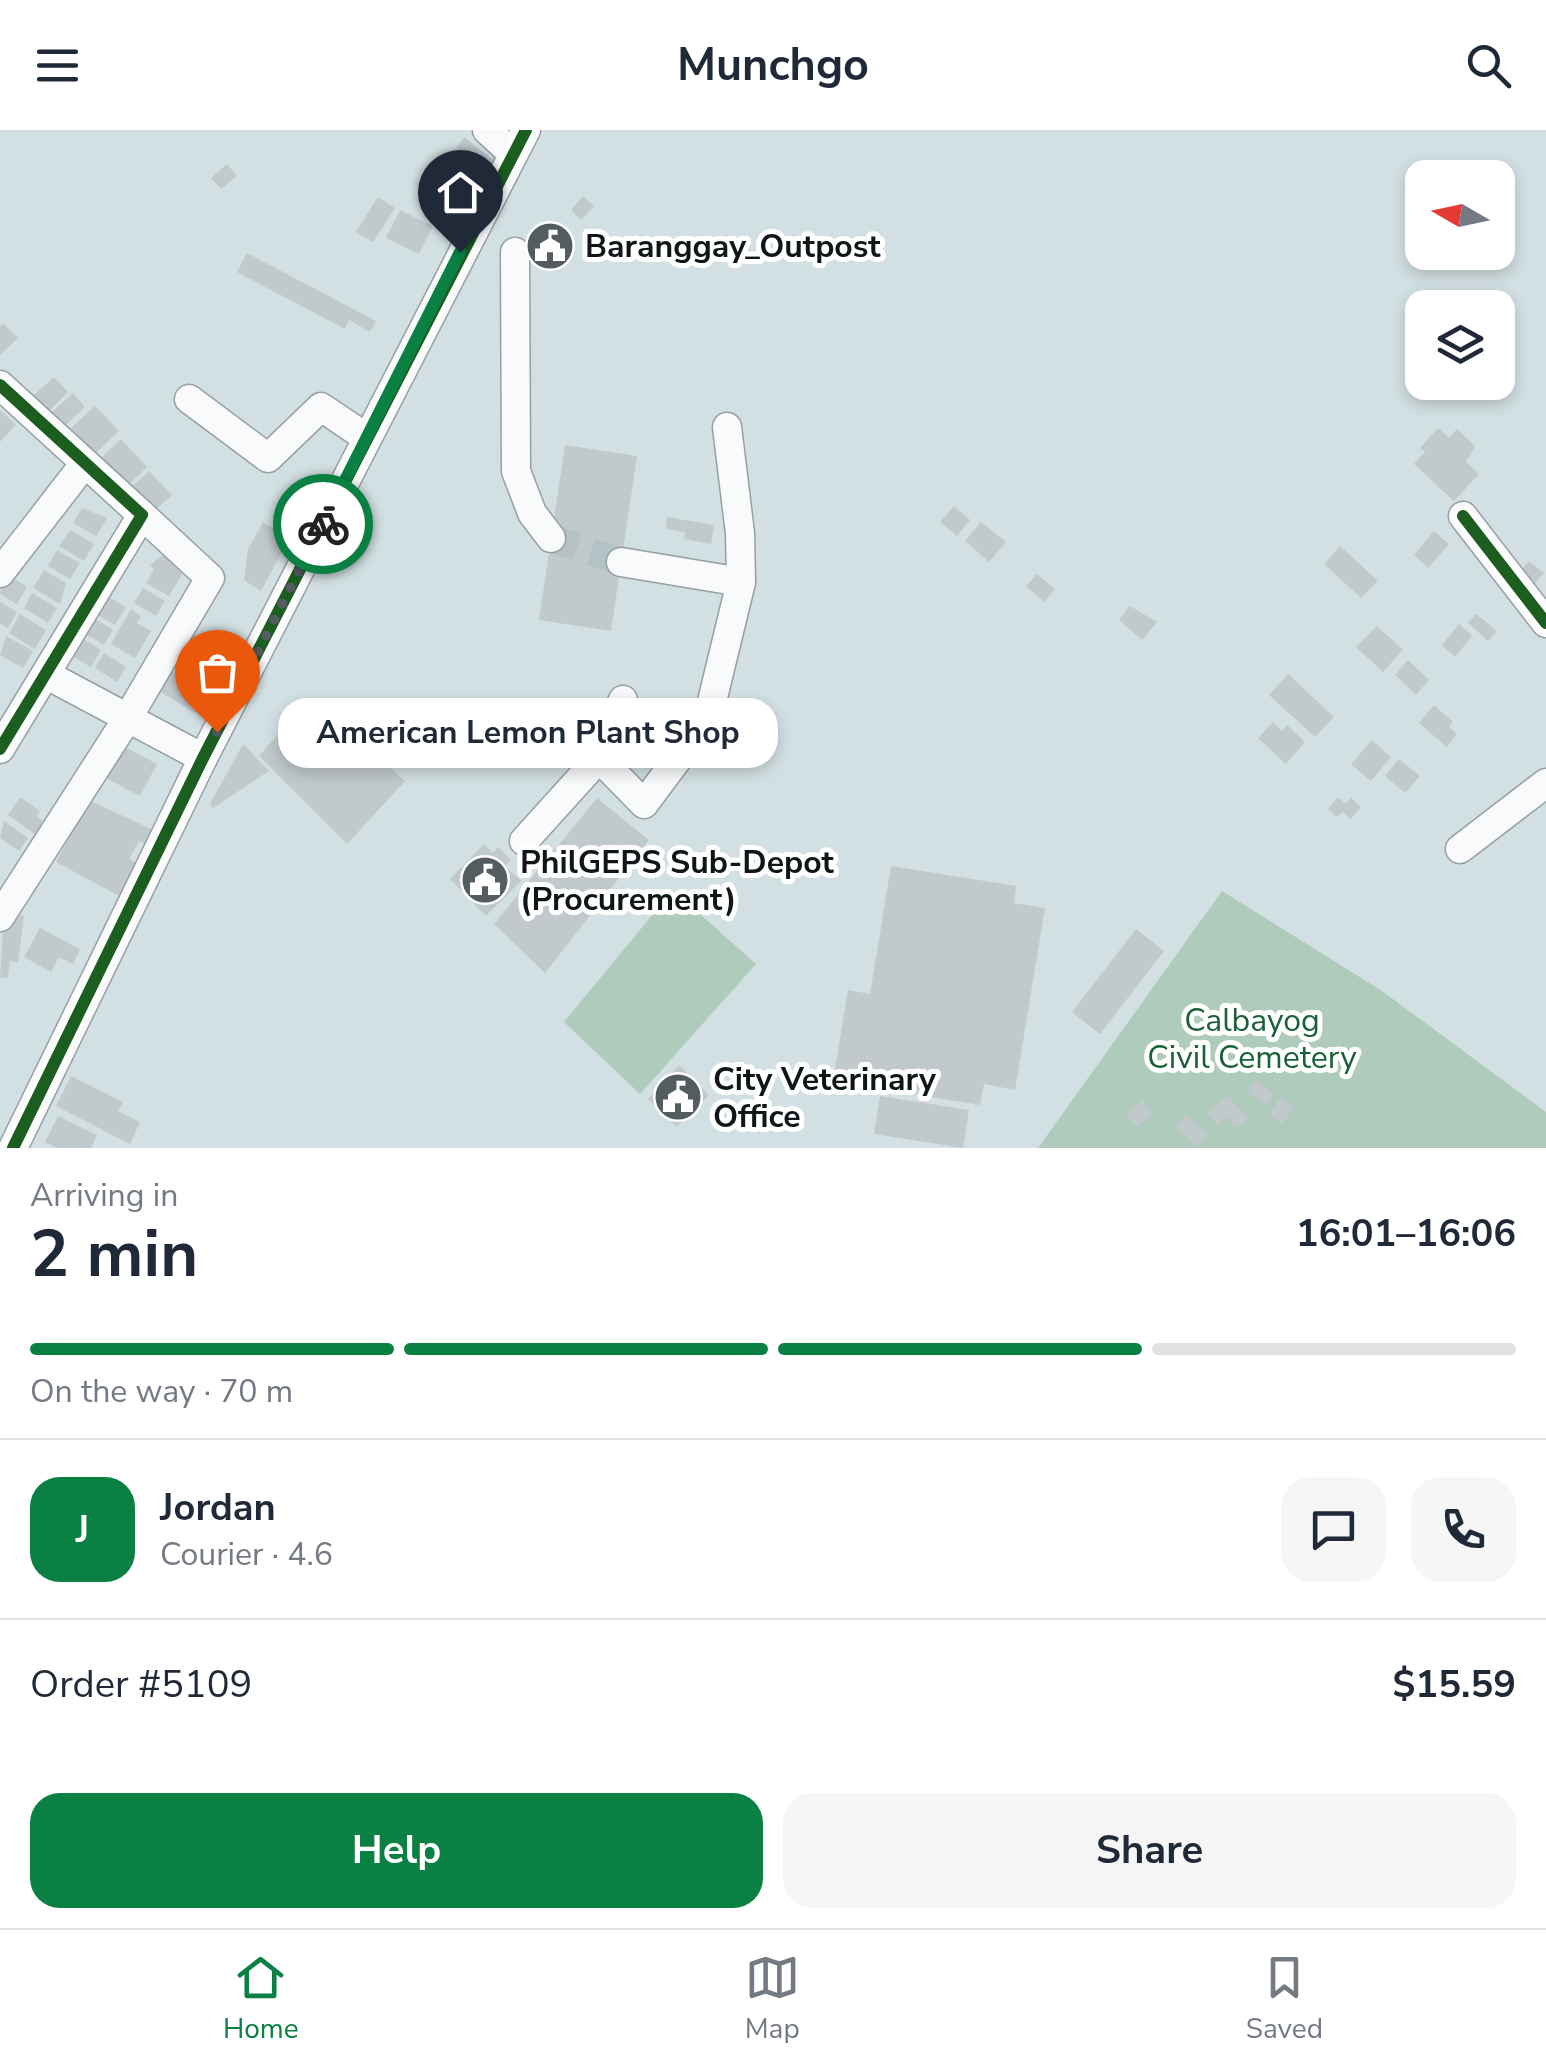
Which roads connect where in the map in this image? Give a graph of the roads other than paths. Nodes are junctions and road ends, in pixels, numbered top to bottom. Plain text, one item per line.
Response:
1 (487, 130) edge
2 (519, 142) edge
3 (514, 252) dead end
4 (0, 385) edge
5 (188, 399) dead end
6 (727, 427) dead end
7 (367, 438) junction
8 (85, 463) junction
9 (142, 515) junction
10 (1462, 516) dead end
11 (551, 538) tunnel mouth
12 (621, 562) tunnel mouth
13 (0, 572) edge
14 (741, 582) junction
15 (1546, 623) edge
16 (47, 675) junction
17 (622, 700) dead end
18 (127, 719) junction
19 (0, 749) edge
20 (203, 758) junction
21 (600, 758) junction
22 (1546, 784) edge
23 (524, 841) dead end
24 (1460, 849) dead end
25 (0, 917) edge
26 (14, 1148) edge

1 - 2 street
2 - 7 street
3 - 11 street
4 - 8 street
5 - 7 street
6 - 14 street
7 - 20 street
8 - 9 street
8 - 13 street
9 - 16 street
9 - 18 street
10 - 15 street
12 - 14 street
14 - 21 street
16 - 18 street
16 - 19 street
17 - 21 street
18 - 20 street
18 - 25 street
20 - 26 street
21 - 23 street
22 - 24 street

